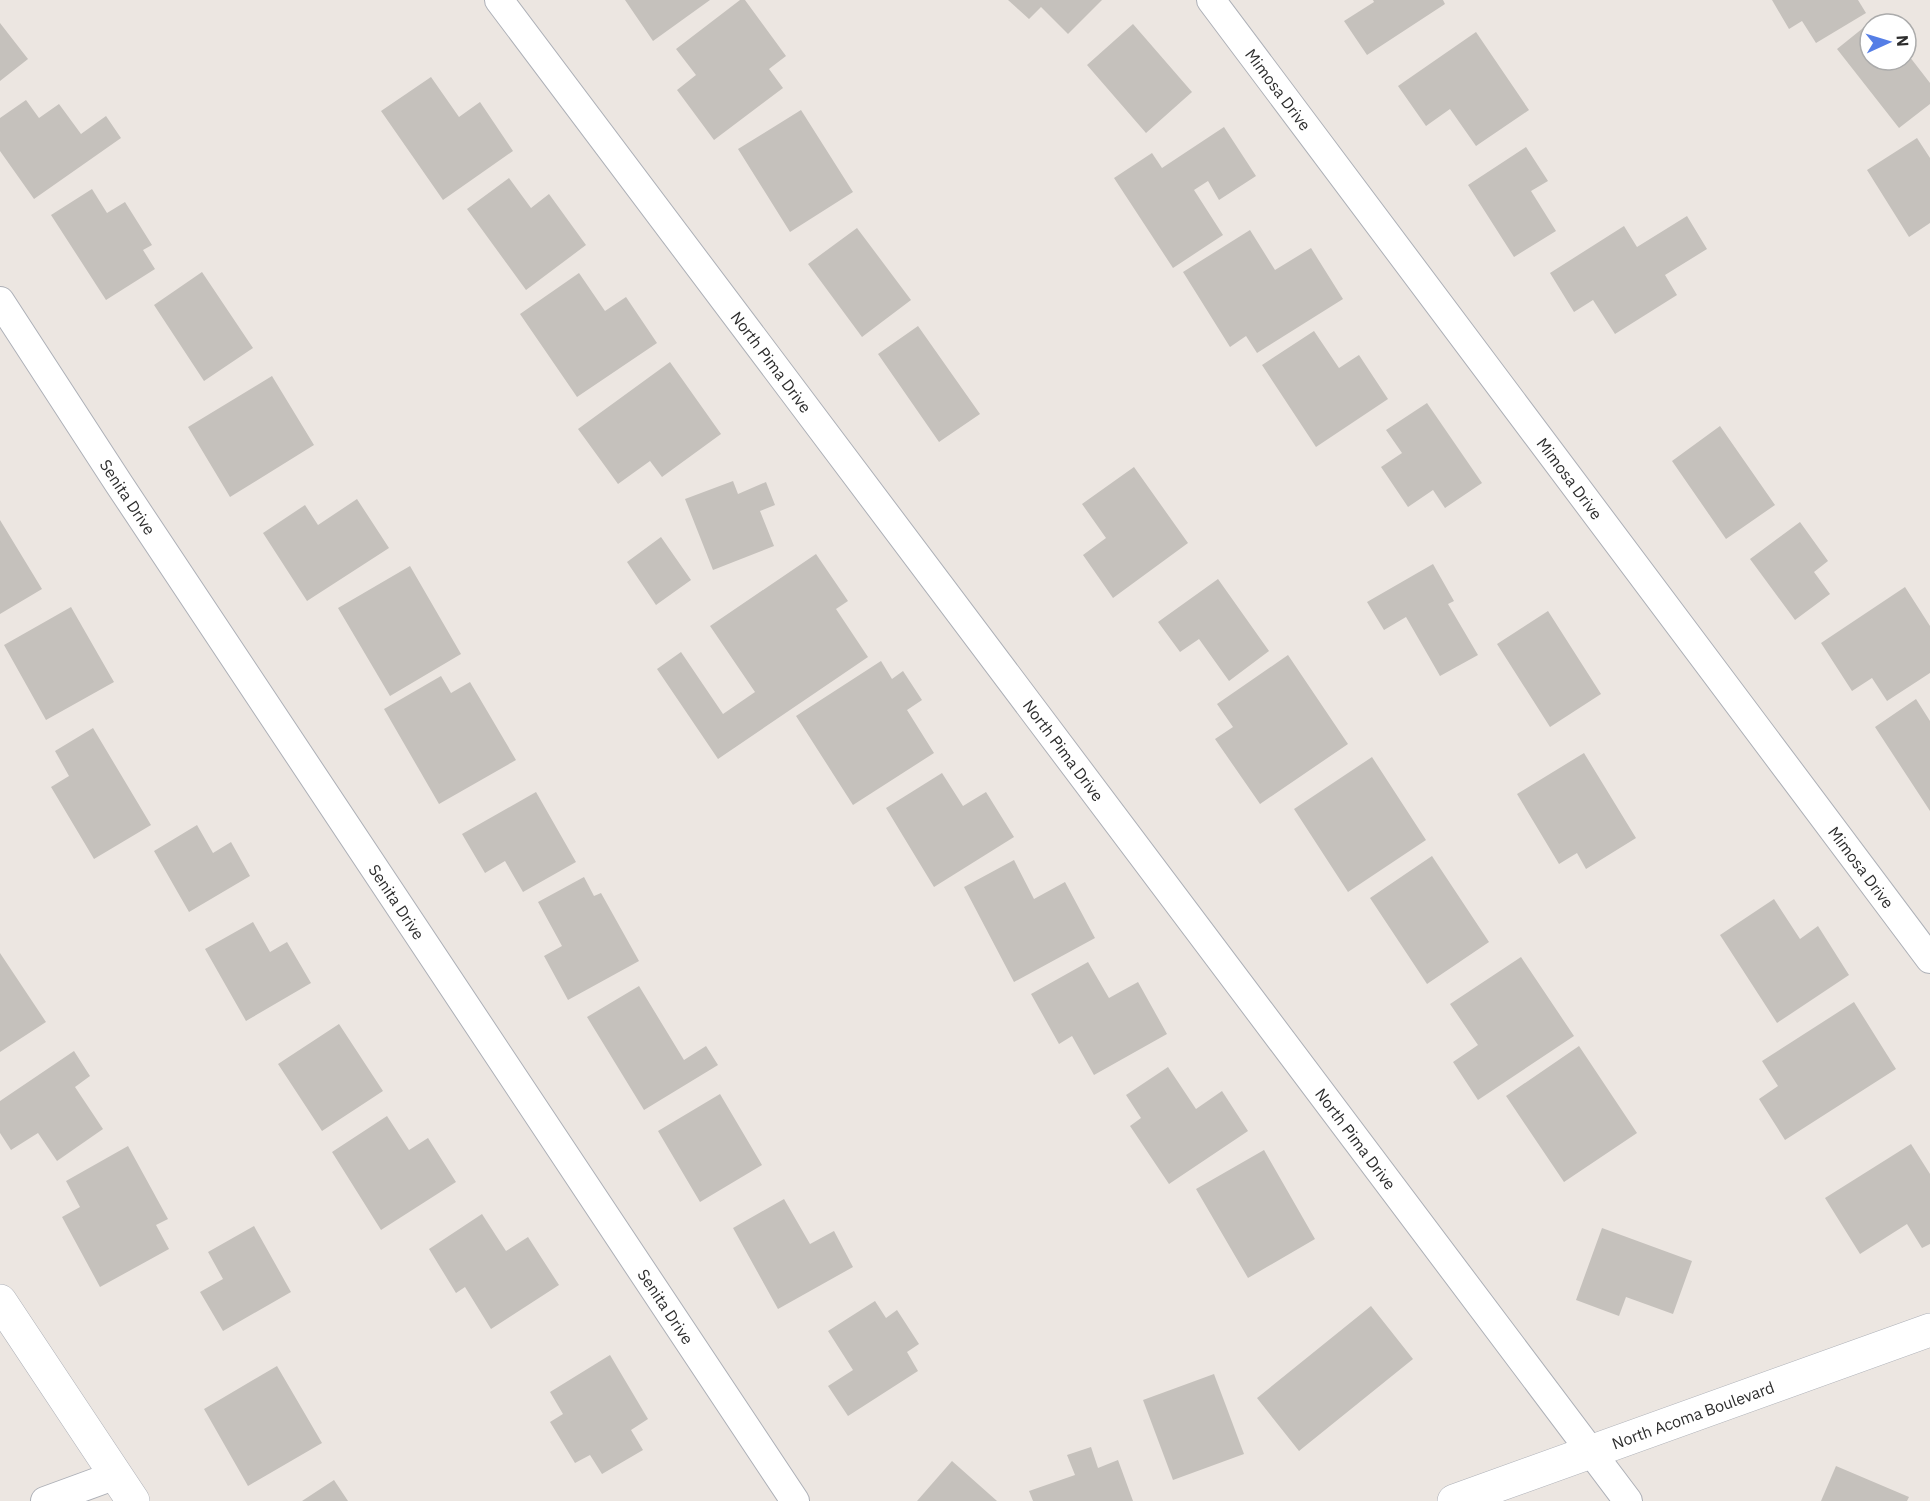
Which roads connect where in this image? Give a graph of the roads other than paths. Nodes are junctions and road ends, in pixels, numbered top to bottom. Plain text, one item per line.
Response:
1 (499, 0) edge
2 (1210, 0) edge
3 (0, 301) edge
4 (1930, 959) edge
5 (0, 1301) edge
6 (1930, 1330) edge
7 (1592, 1451) junction
8 (124, 1488) edge
9 (45, 1501) edge
10 (795, 1501) edge
11 (1454, 1501) edge
12 (1628, 1501) edge

1 - 7 street, North Pima Drive
2 - 4 street, Mimosa Drive
3 - 10 street, Senita Drive
5 - 8 main road
6 - 7 main road, North Acoma Boulevard
7 - 11 main road, North Acoma Boulevard
7 - 12 street, North Pima Drive
8 - 9 street

